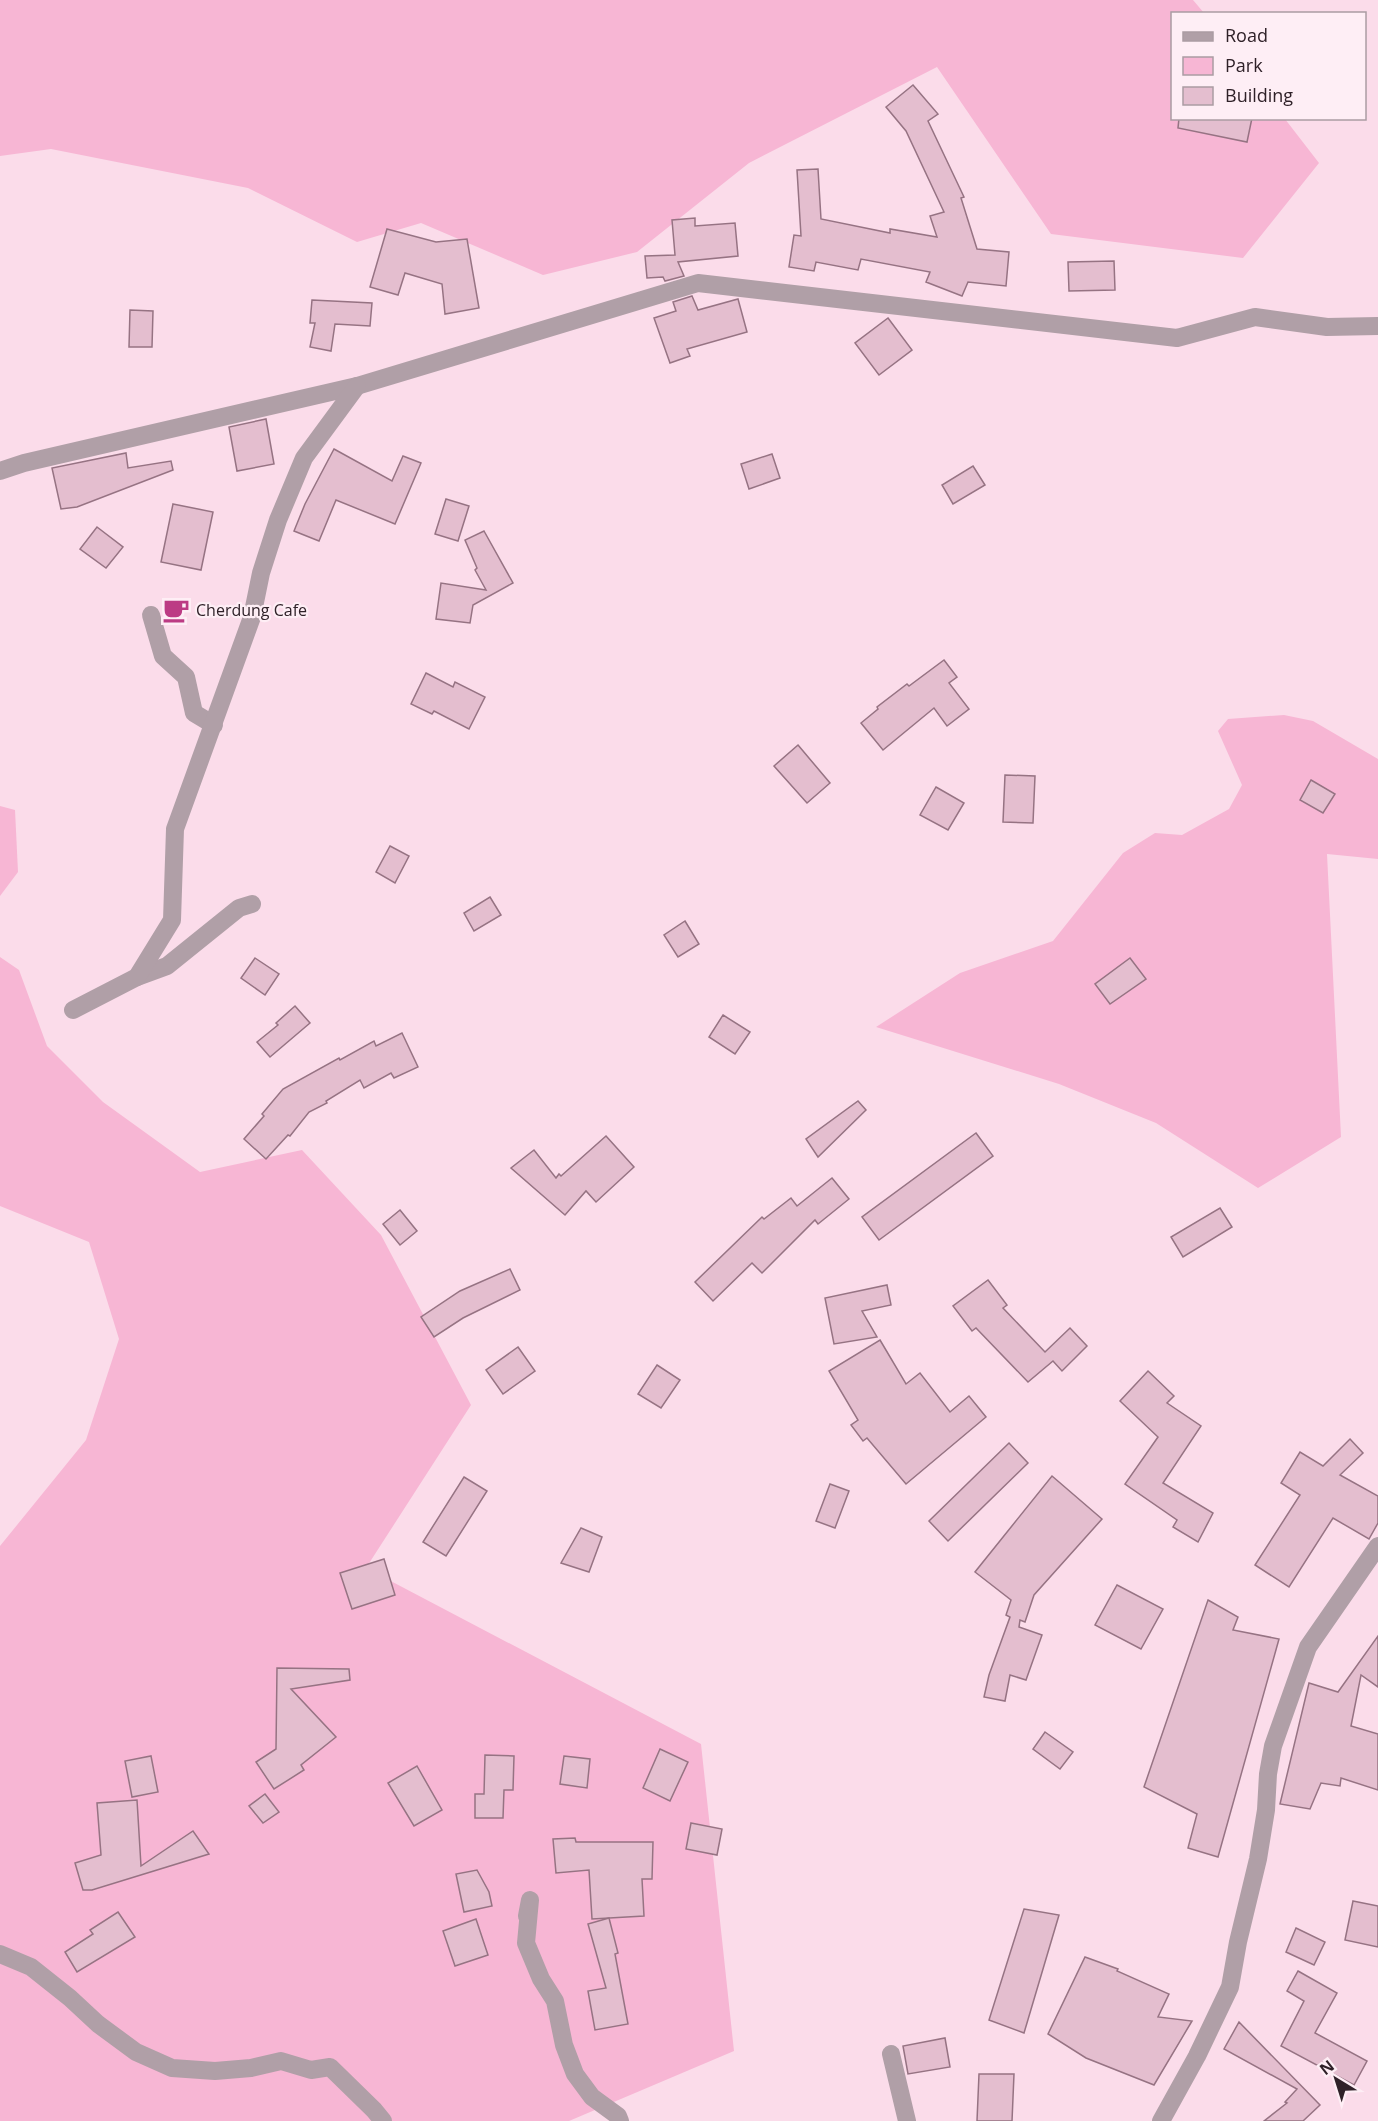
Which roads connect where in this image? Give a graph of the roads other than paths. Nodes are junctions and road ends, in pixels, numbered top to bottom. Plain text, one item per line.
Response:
1 (1378, 326) edge
2 (357, 386) junction
3 (0, 471) edge
4 (152, 615) dead end
5 (214, 725) junction
6 (252, 904) dead end
7 (137, 977) junction
8 (73, 1010) dead end
9 (1378, 1546) edge
10 (526, 1916) dead end
11 (0, 1954) edge
12 (891, 2054) dead end
13 (383, 2121) edge
14 (620, 2121) edge
15 (907, 2121) edge
16 (1161, 2121) edge

1 - 2 street
2 - 3 street
2 - 5 street
4 - 5 street
5 - 7 street
6 - 7 street
7 - 8 street
9 - 16 street
10 - 14 street
11 - 13 street
12 - 15 street

